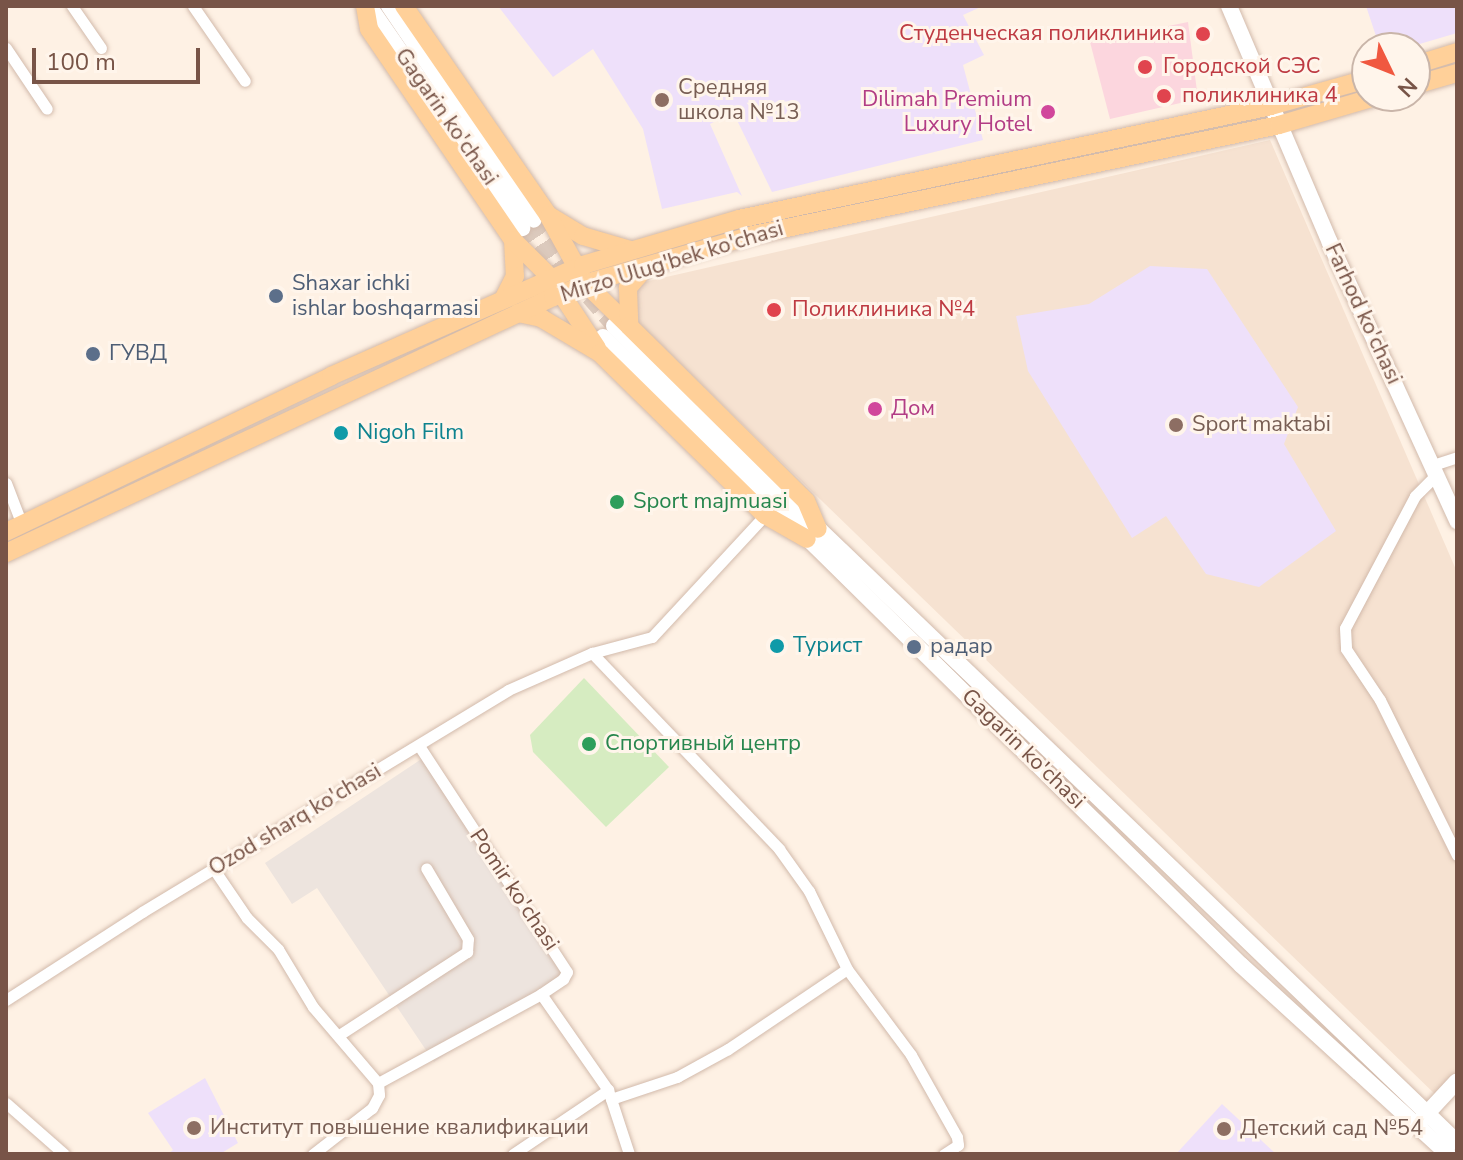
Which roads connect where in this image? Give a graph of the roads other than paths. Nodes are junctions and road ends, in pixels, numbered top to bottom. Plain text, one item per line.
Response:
1 (72, 6) edge
2 (193, 6) edge
3 (367, 6) edge
4 (389, 6) edge
5 (404, 6) edge
6 (1229, 6) edge
7 (6, 48) edge
8 (101, 48) dead end
9 (1457, 52) edge
10 (1431, 60) edge
11 (1457, 73) edge
12 (1431, 80) edge
13 (245, 81) dead end
14 (1351, 84) edge
15 (1351, 104) edge
16 (1271, 106) junction
17 (47, 109) dead end
18 (1279, 125) junction
19 (529, 226) junction
20 (633, 251) junction
21 (650, 264) junction
22 (580, 276) junction
23 (555, 286) junction
24 (504, 298) junction
25 (518, 313) junction
26 (612, 336) junction
27 (1457, 457) edge
28 (1434, 470) junction
29 (6, 483) edge
30 (765, 515) junction
31 (1457, 521) edge
32 (14, 529) edge
33 (813, 534) junction
34 (6, 553) edge
35 (592, 653) junction
36 (419, 746) junction
37 (1457, 855) edge
38 (213, 868) junction
39 (426, 868) dead end
40 (847, 969) junction
41 (541, 994) junction
42 (6, 1000) edge
43 (339, 1035) junction
44 (1457, 1081) edge
45 (378, 1083) junction
46 (609, 1094) junction
47 (6, 1103) edge
48 (1421, 1119) junction
49 (51, 1142) junction
50 (1457, 1142) edge
51 (41, 1154) edge
52 (64, 1154) edge
53 (313, 1154) edge
54 (513, 1154) edge
55 (629, 1154) edge
56 (944, 1154) edge
57 (1448, 1154) edge

1 - 8 street
2 - 13 street
3 - 19 main road
4 - 19 main road, Gagarin ko'chasi
5 - 19 main road
6 - 16 main road, Farhod ko'chasi
7 - 17 street
9 - 10 main road
11 - 12 main road
14 - 16 main road, Mirzo Ulug'bek ko'chasi
15 - 18 main road, Mirzo Ulug'bek ko'chasi
16 - 18 main road, Farhod ko'chasi
16 - 20 main road, Mirzo Ulug'bek ko'chasi
18 - 21 main road, Mirzo Ulug'bek ko'chasi
18 - 28 main road, Farhod ko'chasi
19 - 20 main road
19 - 22 main road
19 - 23 main road
19 - 24 main road
20 - 22 main road, Mirzo Ulug'bek ko'chasi
21 - 22 main road, Mirzo Ulug'bek ko'chasi
21 - 26 main road
22 - 23 main road, Mirzo Ulug'bek ko'chasi
22 - 26 main road
23 - 24 main road, Mirzo Ulug'bek ko'chasi
23 - 25 main road, Mirzo Ulug'bek ko'chasi
23 - 26 main road
24 - 32 main road, Mirzo Ulug'bek ko'chasi
25 - 26 main road
25 - 34 main road, Mirzo Ulug'bek ko'chasi
26 - 30 main road
26 - 33 main road, Gagarin ko'chasi
26 - 33 main road
27 - 28 street
28 - 31 main road, Farhod ko'chasi
28 - 37 street
29 - 32 street
30 - 33 main road
30 - 35 street, Ozod sharq ko'chasi
33 - 48 main road, Gagarin ko'chasi
35 - 36 street, Ozod sharq ko'chasi
35 - 40 street
36 - 38 street, Ozod sharq ko'chasi
36 - 41 street, Pomir ko'chasi
38 - 42 street, Ozod sharq ko'chasi
38 - 43 street
39 - 43 street
40 - 46 street
40 - 56 street
41 - 45 street
41 - 46 street
43 - 45 street
44 - 48 main road
45 - 53 street
46 - 54 street
46 - 55 street
47 - 49 street
48 - 50 main road, Gagarin ko'chasi
48 - 57 main road, Gagarin ko'chasi
49 - 51 street
49 - 52 street

